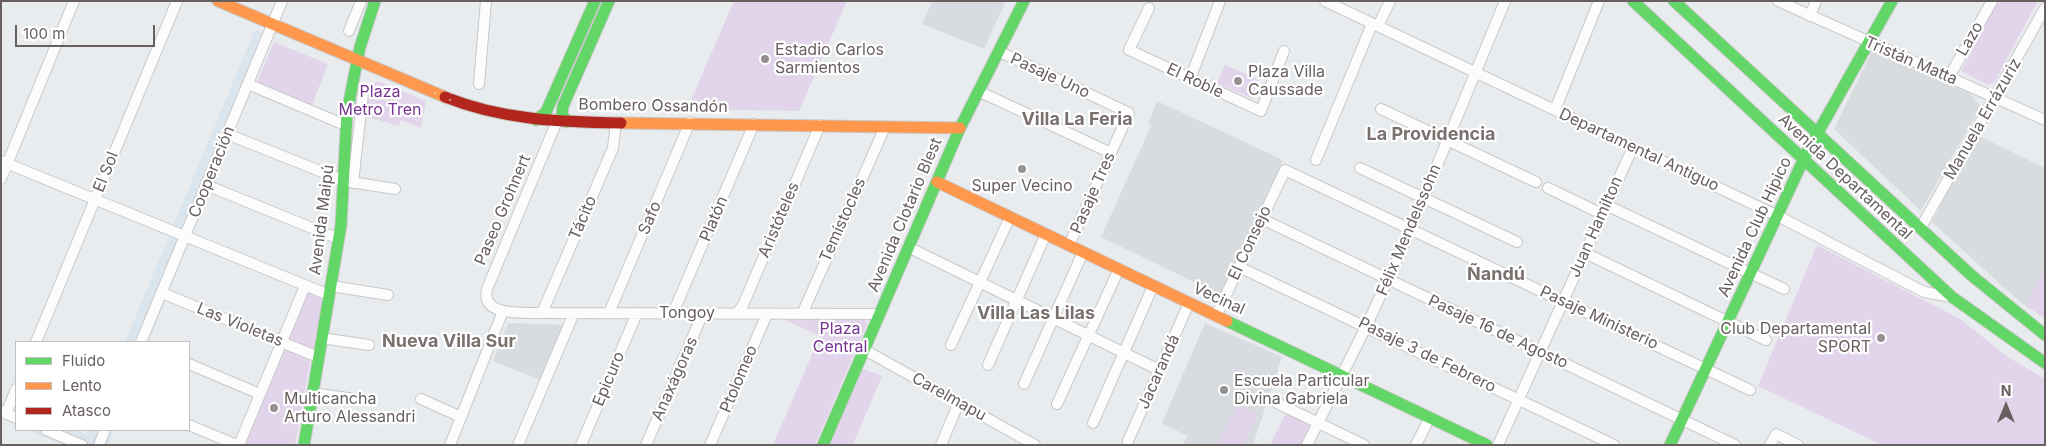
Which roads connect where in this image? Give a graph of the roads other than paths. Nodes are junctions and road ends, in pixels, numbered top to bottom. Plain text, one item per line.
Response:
1 (74, 1) edge
2 (177, 1) edge
3 (218, 1) edge
4 (282, 1) edge
5 (360, 1) edge
6 (375, 1) edge
7 (486, 1) edge
8 (609, 1) edge
9 (1024, 1) edge
10 (1220, 1) edge
11 (1325, 1) edge
12 (1390, 1) edge
13 (1505, 1) edge
14 (1599, 1) edge
15 (1633, 1) edge
16 (1674, 1) edge
17 (1778, 1) edge
18 (1816, 1) edge
19 (1892, 1) edge
20 (1992, 1) edge
21 (593, 5) edge
22 (1149, 8) dead end
23 (2045, 8) edge
24 (603, 14) junction
25 (1810, 16) junction
26 (272, 24) junction
27 (1375, 25) junction
28 (349, 32) dead end
29 (1869, 43) junction
30 (998, 51) junction
31 (1284, 51) dead end
32 (358, 59) junction
33 (1475, 72) junction
34 (1949, 78) junction
35 (1190, 79) junction
36 (248, 84) junction
37 (479, 84) dead end
38 (978, 91) junction
39 (363, 93) dead end
40 (1994, 97) junction
41 (1381, 109) dead end
42 (1555, 110) junction
43 (1129, 113) joint
44 (536, 120) junction
45 (2045, 120) edge
46 (562, 121) junction
47 (616, 122) junction
48 (690, 122) junction
49 (340, 123) dead end
50 (754, 124) junction
51 (820, 125) junction
52 (885, 127) junction
53 (960, 128) junction
54 (1817, 133) junction
55 (227, 134) junction
56 (1447, 141) junction
57 (1633, 147) junction
58 (1111, 153) junction
59 (1316, 160) dead end
60 (1804, 161) junction
61 (4, 162) edge
62 (1360, 168) dead end
63 (1285, 170) joint
64 (1, 179) edge
65 (349, 182) junction
66 (937, 182) junction
67 (1536, 182) dead end
68 (206, 185) junction
69 (1548, 188) dead end
70 (395, 190) dead end
71 (95, 199) junction
72 (1423, 199) junction
73 (1604, 209) junction
74 (1778, 216) junction
75 (1010, 217) junction
76 (1262, 218) junction
77 (1920, 229) junction
78 (1410, 231) junction
79 (1046, 234) junction
80 (185, 236) junction
81 (339, 239) junction
82 (1517, 242) dead end
83 (1069, 245) junction
84 (908, 247) junction
85 (1083, 252) junction
86 (1585, 253) junction
87 (1239, 267) junction
88 (1119, 269) junction
89 (1751, 274) junction
90 (1388, 279) junction
91 (980, 282) junction
92 (305, 286) junction
93 (1153, 286) junction
94 (1784, 289) dead end
95 (330, 290) junction
96 (162, 294) junction
97 (388, 294) dead end
98 (1952, 297) junction
99 (1017, 300) junction
100 (1563, 301) junction
101 (1189, 303) junction
102 (500, 311) junction
103 (542, 313) junction
104 (574, 313) junction
105 (609, 313) junction
106 (637, 313) junction
107 (673, 313) junction
108 (703, 313) junction
109 (737, 313) junction
110 (767, 314) junction
111 (802, 314) junction
112 (879, 314) junction
113 (1216, 316) junction
114 (1053, 318) junction
115 (1729, 322) junction
116 (1366, 327) junction
117 (1088, 335) junction
118 (2045, 335) edge
119 (321, 338) junction
120 (1766, 340) dead end
121 (36, 341) edge
122 (142, 341) edge
123 (281, 342) junction
124 (369, 345) dead end
125 (951, 345) dead end
126 (864, 349) junction
127 (1540, 351) junction
128 (1124, 353) junction
129 (318, 357) junction
130 (2045, 363) edge
131 (190, 364) edge
132 (988, 365) dead end
133 (1706, 369) junction
134 (1160, 370) junction
135 (1342, 374) junction
136 (1024, 384) dead end
137 (1750, 390) dead end
138 (15, 391) edge
139 (312, 392) junction
140 (260, 394) junction
141 (421, 399) dead end
142 (362, 400) dead end
143 (1518, 400) junction
144 (959, 402) junction
145 (1277, 403) dead end
146 (1056, 404) dead end
147 (4, 412) edge
148 (461, 417) junction
149 (1430, 417) junction
150 (1682, 419) junction
151 (1318, 422) junction
152 (1093, 423) dead end
153 (190, 425) edge
154 (48, 431) edge
155 (105, 431) edge
156 (1128, 441) dead end
157 (1032, 444) edge
158 (82, 445) edge
159 (99, 445) edge
160 (238, 445) edge
161 (304, 445) edge
162 (450, 445) edge
163 (518, 445) edge
164 (581, 445) edge
165 (646, 445) edge
166 (710, 445) edge
167 (823, 445) edge
168 (941, 445) edge
169 (1307, 445) edge
170 (1364, 445) edge
171 (1416, 445) edge
172 (1487, 445) edge
173 (1498, 445) edge
174 (1614, 445) edge
175 (1670, 445) edge
176 (1735, 445) edge
177 (1770, 445) edge
178 (1798, 445) edge

1 - 61 street
2 - 71 street, El Sol
3 - 26 main road, Bombero Ossandón
4 - 26 street, Cooperación
5 - 28 street
6 - 32 main road, Avenida Maipú
7 - 37 street
8 - 24 main road, Paseo Grohnert
9 - 30 main road, Avenida Clotario Blest
10 - 35 street
11 - 27 street, Departamental Antiguo
12 - 27 street
13 - 33 street, Félix Mendelssohn
14 - 42 street
15 - 60 main road, Avenida Departamental
16 - 54 main road, Avenida Departamental
17 - 25 street, Tristán Matta
18 - 25 street
19 - 29 main road, Avenida Club Hípico
20 - 34 street, Lazo
21 - 24 main road
21 - 44 main road
22 - 35 street, El Roble
23 - 40 street, Manuela Errázuriz
24 - 46 main road, Paseo Grohnert
25 - 29 street, Tristán Matta
26 - 32 main road, Bombero Ossandón
26 - 36 street, Cooperación
27 - 33 street, Departamental Antiguo
27 - 59 street
29 - 34 street, Tristán Matta
29 - 54 main road, Avenida Club Hípico
30 - 38 main road, Avenida Clotario Blest
30 - 43 street, Pasaje Uno
31 - 35 street, El Roble
32 - 44 main road, Bombero Ossandón
32 - 65 main road, Avenida Maipú
33 - 42 street, Departamental Antiguo
33 - 56 street, Félix Mendelssohn
34 - 40 street, Tristán Matta
36 - 49 street
36 - 55 street, Cooperación
38 - 53 main road, Avenida Clotario Blest
38 - 58 street
39 - 65 street, Avenida Maipú
40 - 45 street, Tristán Matta
40 - 77 street, Manuela Errázuriz
41 - 56 street
42 - 57 street, Departamental Antiguo
43 - 58 street, Pasaje Tres
44 - 46 main road, Bombero Ossandón
46 - 47 main road, Bombero Ossandón
46 - 102 street, Paseo Grohnert
47 - 48 main road, Bombero Ossandón
47 - 103 street, Tácito
48 - 50 main road, Bombero Ossandón
48 - 105 street, Safo
50 - 51 main road, Bombero Ossandón
50 - 107 street, Platón
51 - 52 main road, Bombero Ossandón
51 - 109 street, Aristóteles
52 - 53 main road, Bombero Ossandón
52 - 111 street, Temístocles
53 - 66 main road, Avenida Clotario Blest
54 - 60 main road, Avenida Club Hípico
54 - 77 main road, Avenida Departamental
55 - 65 street
55 - 68 street, Cooperación
56 - 67 street
56 - 72 street, Félix Mendelssohn
57 - 73 street, Juan Hamilton
57 - 74 street, Departamental Antiguo
58 - 83 street, Pasaje Tres
60 - 74 main road, Avenida Club Hípico
60 - 98 main road, Avenida Departamental
61 - 64 street
61 - 71 street
62 - 72 street
63 - 76 street, El Consejo
63 - 78 street, Pasaje Ministerio
65 - 70 street
65 - 81 main road, Avenida Maipú
66 - 75 main road, Vecinal
66 - 84 main road, Avenida Clotario Blest
68 - 80 street, Cooperación
68 - 81 street
69 - 73 street
71 - 80 street
71 - 121 street, El Sol
72 - 78 street, Félix Mendelssohn
72 - 82 street
73 - 86 street, Juan Hamilton
73 - 89 street
74 - 89 main road, Avenida Club Hípico
74 - 98 street, Departamental Antiguo
75 - 79 main road, Vecinal
75 - 91 street
76 - 87 street, El Consejo
76 - 90 street, Pasaje 16 de Agosto
77 - 118 main road, Avenida Departamental
78 - 90 street, Félix Mendelssohn
78 - 100 street, Pasaje Ministerio
79 - 83 main road, Vecinal
79 - 99 street
80 - 92 street
80 - 96 street, Cooperación
81 - 95 main road, Avenida Maipú
83 - 85 main road, Vecinal
84 - 91 street
84 - 112 main road, Avenida Clotario Blest
85 - 88 main road, Vecinal
85 - 114 street
86 - 100 street, Juan Hamilton
86 - 115 street
87 - 113 street, El Consejo
87 - 116 street, Pasaje 3 de Febrero
88 - 93 main road, Vecinal
88 - 117 street
89 - 94 street
89 - 115 main road, Avenida Club Hípico
90 - 116 street, Félix Mendelssohn
90 - 127 street, Pasaje 16 de Agosto
91 - 99 street
91 - 125 street
92 - 95 street
92 - 123 street
93 - 101 main road, Vecinal
93 - 128 street
95 - 97 street
95 - 119 main road, Avenida Maipú
96 - 122 street, Cooperación
96 - 123 street, Las Violetas
98 - 130 main road, Avenida Departamental
99 - 114 street
99 - 132 street
100 - 127 street, Juan Hamilton
100 - 133 street, Pasaje Ministerio
101 - 113 main road, Vecinal
101 - 134 street, Jacarandá
102 - 103 street, Tongoy
102 - 148 street
103 - 104 street, Tongoy
104 - 105 street, Tongoy
104 - 163 street
105 - 106 street, Tongoy
106 - 107 street, Tongoy
106 - 164 street, Epicuro
107 - 108 street, Tongoy
108 - 109 street, Tongoy
108 - 165 street, Anaxágoras
109 - 110 street, Tongoy
110 - 111 street, Tongoy
110 - 166 street, Ptolomeo
111 - 112 street, Tongoy
112 - 126 main road, Avenida Clotario Blest
113 - 135 main road, Vecinal
114 - 117 street
114 - 136 street
115 - 120 street
115 - 133 main road, Avenida Club Hípico
116 - 135 street, Félix Mendelssohn
116 - 143 street, Pasaje 3 de Febrero
117 - 128 street
117 - 146 street
119 - 124 street
119 - 129 main road, Avenida Maipú
123 - 129 street, Las Violetas
123 - 140 street
126 - 144 street, Carelmapu
126 - 167 main road, Avenida Clotario Blest
127 - 143 street, Juan Hamilton
127 - 150 street, Pasaje 16 de Agosto
128 - 134 street
128 - 152 street
129 - 139 main road, Avenida Maipú
131 - 140 street
133 - 137 street, Pasaje Ministerio
133 - 150 main road, Avenida Club Hípico
134 - 156 street, Jacarandá
135 - 149 main road, Vecinal
135 - 151 street, Félix Mendelssohn
138 - 147 street
139 - 142 street
139 - 161 main road, Avenida Maipú
140 - 160 street
141 - 148 street
143 - 173 street, Juan Hamilton
143 - 174 street, Pasaje 3 de Febrero
144 - 157 street, Carelmapu
144 - 168 street
145 - 151 street
148 - 162 street
149 - 171 street
149 - 172 main road, Vecinal
150 - 175 main road, Avenida Club Hípico
150 - 176 street, Pasaje 16 de Agosto
151 - 169 street, Félix Mendelssohn
151 - 170 street
153 - 160 street
154 - 158 street
155 - 159 street
177 - 178 street

